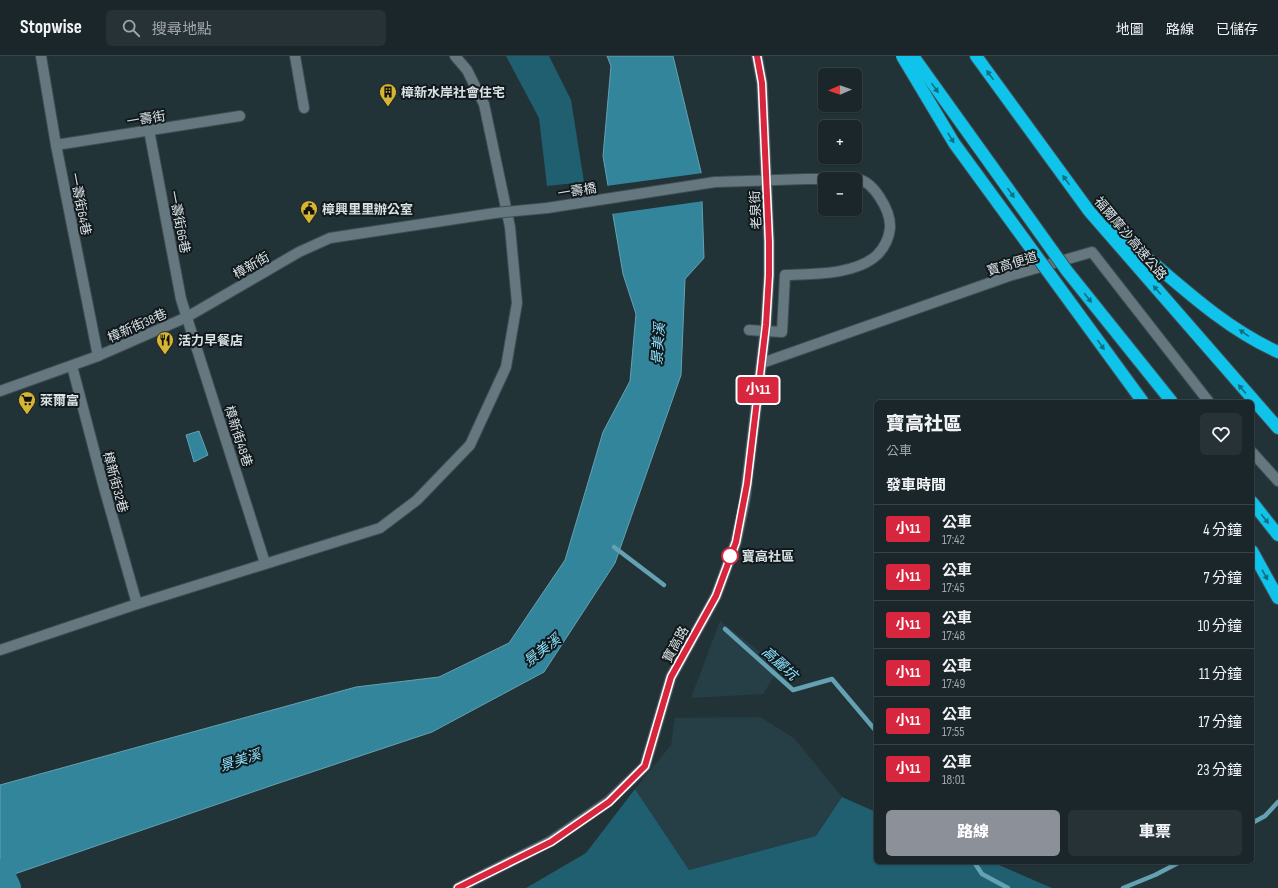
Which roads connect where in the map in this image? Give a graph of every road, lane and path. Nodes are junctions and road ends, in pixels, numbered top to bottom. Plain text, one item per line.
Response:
1 (41, 56) edge
2 (295, 56) edge
3 (455, 56) edge
4 (757, 56) edge
5 (902, 56) edge
6 (913, 56) edge
7 (976, 56) edge
8 (304, 108) dead end
9 (240, 116) dead end
10 (149, 130) junction
11 (56, 145) junction
12 (818, 179) edge
13 (862, 180) edge
14 (1089, 211) junction
15 (330, 238) joint
16 (187, 317) junction
17 (749, 330) dead end
18 (765, 331) junction
19 (1278, 352) edge
20 (98, 356) junction
21 (762, 363) junction
22 (72, 366) junction
23 (0, 391) edge
24 (1142, 400) edge
25 (1170, 400) edge
26 (1207, 400) edge
27 (1254, 400) edge
28 (1254, 400) edge
29 (1278, 428) edge
30 (1254, 454) edge
31 (1278, 481) edge
32 (1254, 505) edge
33 (1278, 535) edge
34 (1254, 555) edge
35 (265, 563) junction
36 (1278, 598) edge
37 (137, 604) junction
38 (0, 650) edge
39 (458, 888) edge

1 - 11 street, 一壽街64巷
2 - 8 street
3 - 35 street
4 - 18 street, 老泉街
5 -> 24 highway, bridge
6 -> 25 highway, bridge
14 -> 7 highway, 福爾摩沙高速公路
9 - 10 street, 一壽街
10 - 11 street, 一壽街
10 - 16 street, 一壽街66巷
11 - 20 street, 一壽街64巷
12 - 15 street, 一壽橋, bridge
13 - 18 street
19 -> 14 highway
28 -> 14 highway, 福爾摩沙高速公路
15 - 16 street, 樟新街
16 - 20 street, 樟新街38巷
16 - 35 street, 樟新街48巷
17 - 18 street
18 - 21 street, 老泉街
20 - 22 street
21 - 26 street, 寶高便道
21 - 39 street, 寶高路
22 - 23 street
22 - 37 street, 樟新街32巷
29 -> 27 highway, 福爾摩沙高速公路
30 - 31 street
32 -> 33 highway
34 -> 36 highway
35 - 37 street
37 - 38 street

